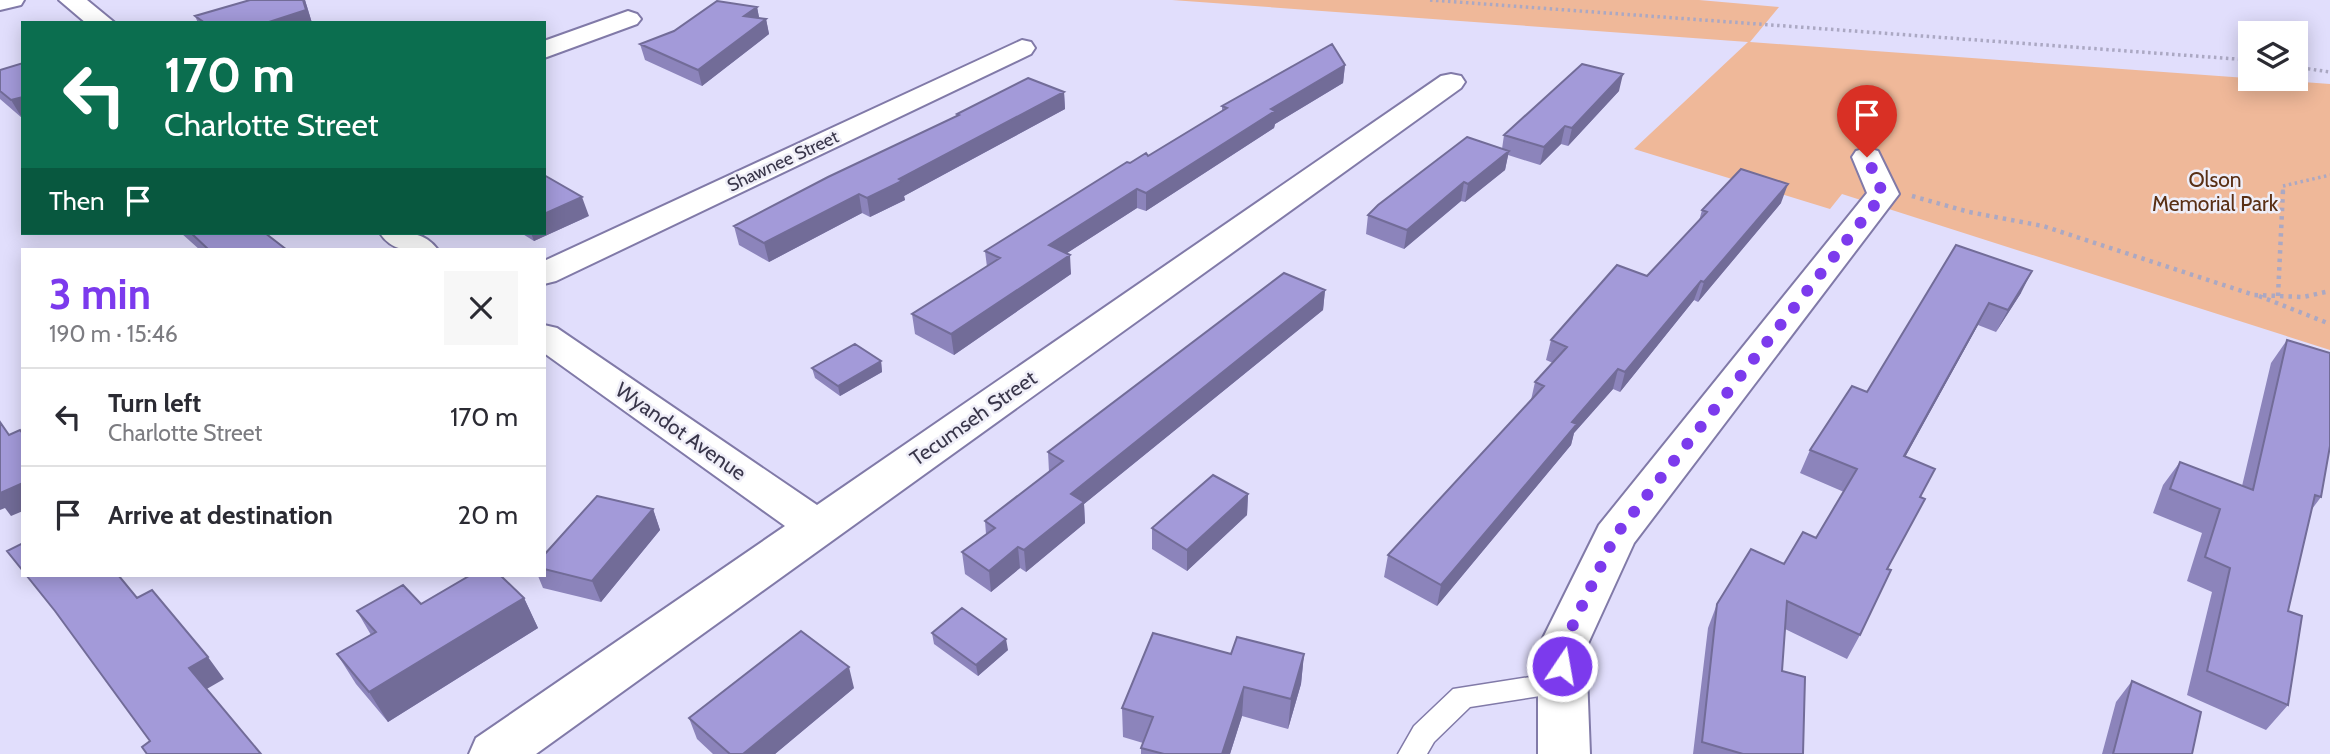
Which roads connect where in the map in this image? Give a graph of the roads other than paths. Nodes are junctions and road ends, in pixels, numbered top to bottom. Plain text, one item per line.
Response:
1 (12, 0) edge
2 (71, 0) edge
3 (0, 3) edge
4 (628, 19) dead end
5 (99, 21) edge
6 (1023, 48) dead end
7 (546, 49) edge
8 (1451, 82) dead end
9 (1874, 172) road end
10 (399, 235) edge
11 (418, 248) edge
12 (546, 273) edge
13 (546, 337) edge
14 (818, 527) junction
15 (1562, 683) junction
16 (495, 754) edge
17 (1412, 754) edge
18 (1564, 754) edge

1 - 3 street
2 - 5 street
4 - 7 street
6 - 12 street, Shawnee Street
8 - 14 street, Tecumseh Street
9 - 15 street
10 - 11 street
13 - 14 street, Wyandot Avenue
14 - 16 street, Tecumseh Street
15 - 17 lane
15 - 18 street

